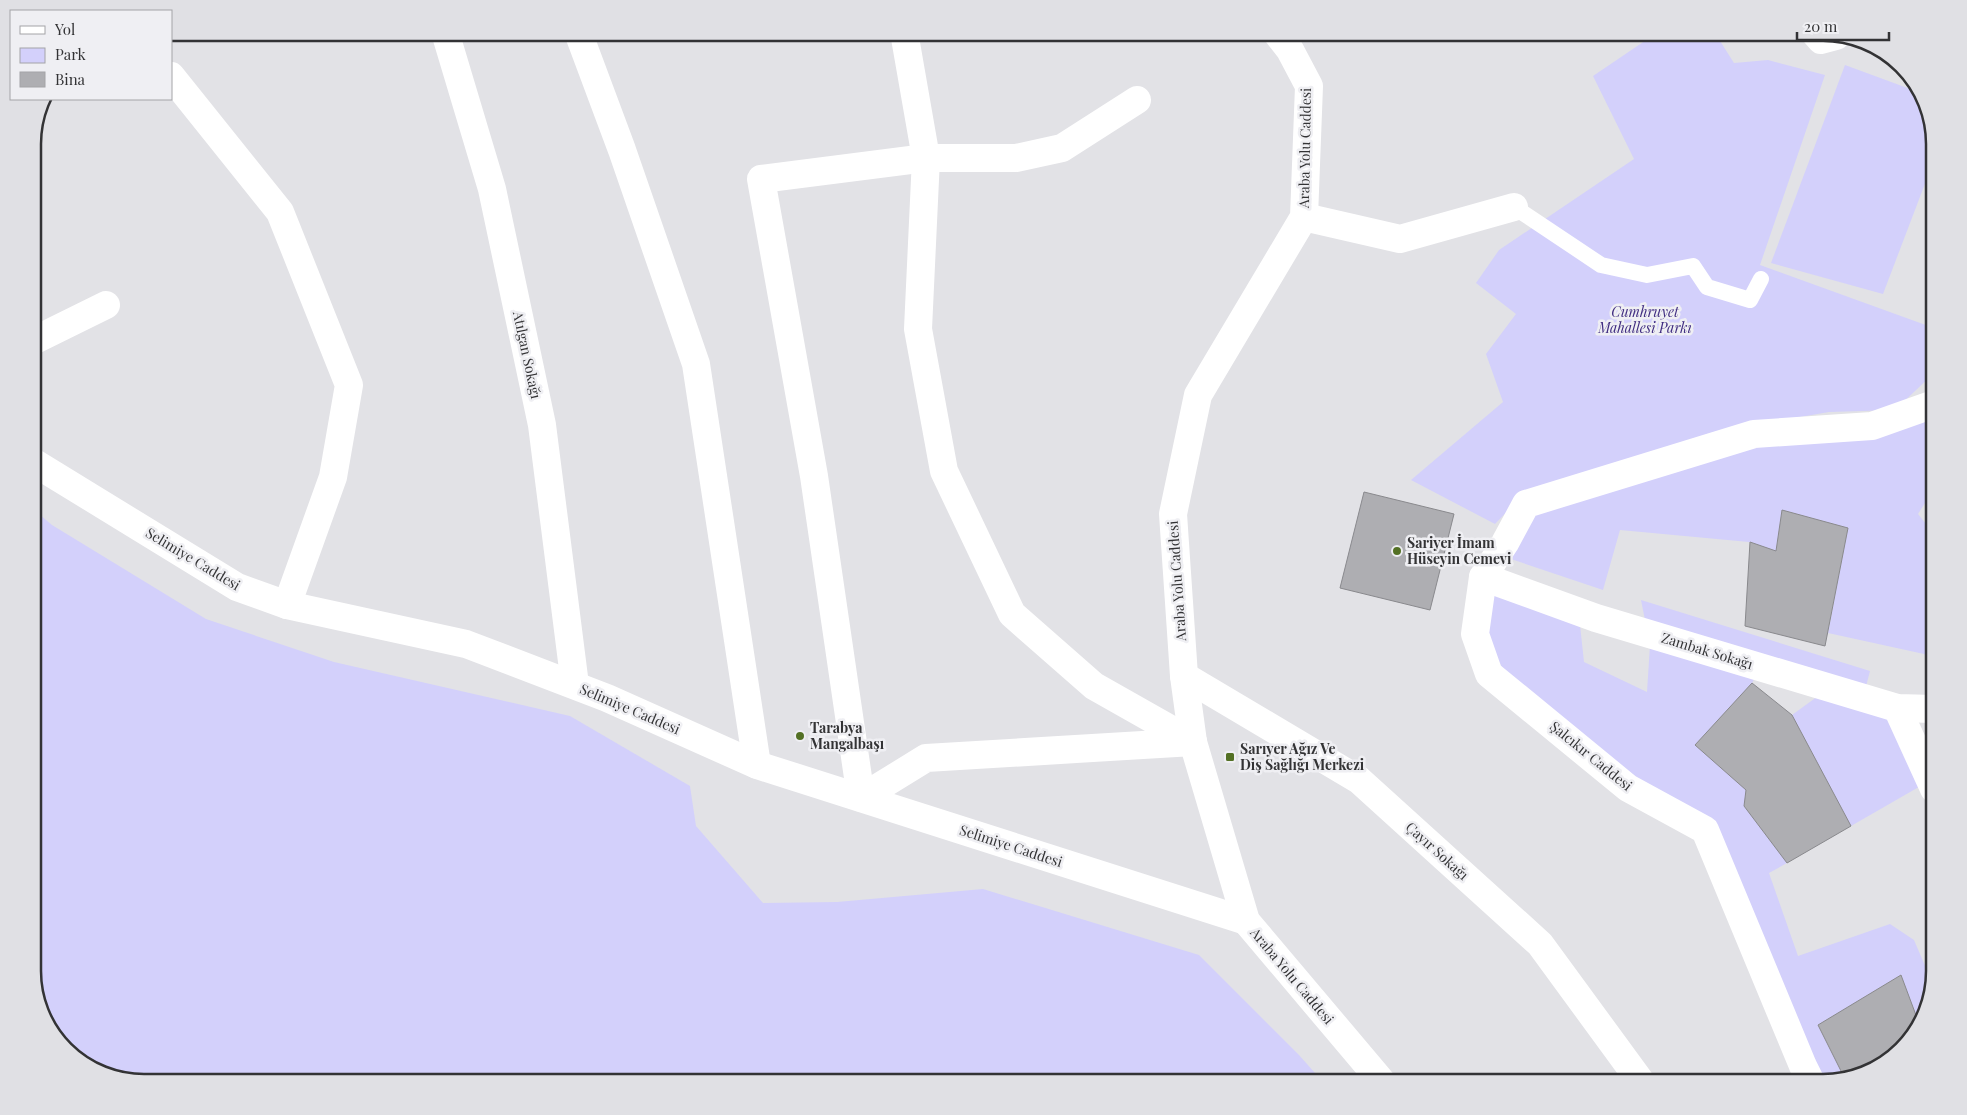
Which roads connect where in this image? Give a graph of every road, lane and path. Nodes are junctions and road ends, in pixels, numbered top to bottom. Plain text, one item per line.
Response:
1 (448, 41) edge
2 (581, 41) edge
3 (906, 41) edge
4 (1283, 41) edge
5 (172, 77) edge
6 (1137, 100) dead end
7 (926, 158) junction
8 (1514, 207) joint
9 (1304, 217) junction
10 (1761, 279) dead end
11 (106, 306) dead end
12 (41, 338) edge
13 (1926, 407) edge
14 (41, 467) edge
15 (1483, 577) junction
16 (287, 605) junction
17 (1184, 676) junction
18 (576, 686) junction
19 (1897, 708) junction
20 (1926, 709) edge
21 (1193, 742) junction
22 (757, 765) junction
23 (1926, 771) edge
24 (860, 798) junction
25 (1246, 921) junction
26 (1375, 1074) edge
27 (1635, 1074) edge
28 (1806, 1074) edge

1 - 18 street, Atılgan Sokağı
2 - 22 street
3 - 7 street
4 - 9 street, Araba Yolu Caddesi
5 - 16 street
6 - 7 street
7 - 21 street
7 - 24 street
8 - 9 street
8 - 10 lane
9 - 17 street, Araba Yolu Caddesi
11 - 12 street
13 - 15 street
14 - 16 street, Selimiye Caddesi
15 - 19 street, Zambak Sokağı
15 - 28 street, Şalcıkır Caddesi
16 - 18 street, Selimiye Caddesi
17 - 21 street, Araba Yolu Caddesi
17 - 27 street, Çayır Sokağı
18 - 22 street, Selimiye Caddesi
19 - 20 street, Zambak Sokağı
19 - 23 street
21 - 24 street
21 - 25 street, Araba Yolu Caddesi
22 - 24 street, Selimiye Caddesi
24 - 25 street, Selimiye Caddesi
25 - 26 street, Araba Yolu Caddesi

